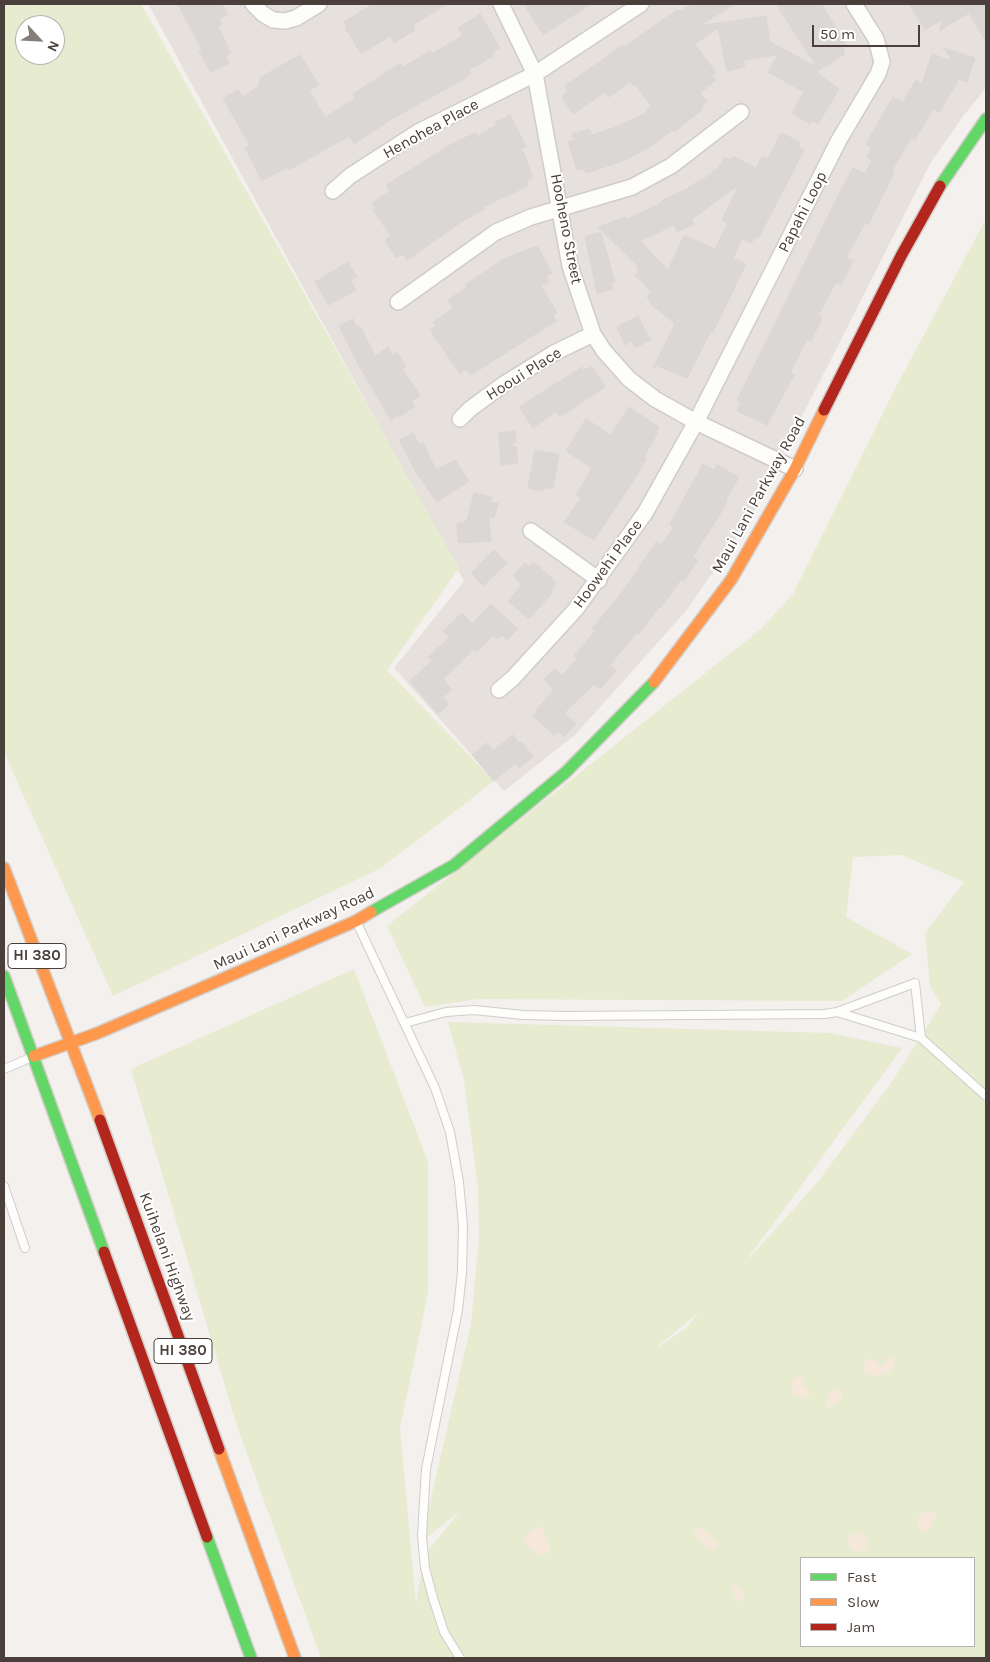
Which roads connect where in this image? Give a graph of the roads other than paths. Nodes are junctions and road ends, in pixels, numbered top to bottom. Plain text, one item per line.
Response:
1 (253, 4) edge
2 (319, 4) edge
3 (501, 4) edge
4 (641, 4) edge
5 (854, 4) edge
6 (535, 74) junction
7 (742, 112) dead end
8 (986, 119) edge
9 (333, 191) dead end
10 (560, 208) junction
11 (398, 302) dead end
12 (593, 334) junction
13 (460, 419) dead end
14 (696, 422) junction
15 (795, 469) junction
16 (532, 531) dead end
17 (599, 580) junction
18 (500, 690) dead end
19 (4, 868) edge
20 (356, 921) junction
21 (4, 976) edge
22 (837, 1012) junction
23 (405, 1022) junction
24 (921, 1038) junction
25 (72, 1044) junction
26 (34, 1056) junction
27 (4, 1069) edge
28 (986, 1096) edge
29 (4, 1186) edge
30 (25, 1248) dead end
31 (251, 1658) edge
32 (295, 1658) edge
33 (460, 1658) edge

1 - 2 street
3 - 6 street, Hooheno Street
4 - 6 street
5 - 14 street, Papahi Loop
6 - 9 street, Henohea Place
6 - 10 street, Hooheno Street
7 - 10 street
8 - 15 main road, Maui Lani Parkway Road
10 - 11 street
10 - 12 street, Hooheno Street
12 - 13 street, Hooui Place
12 - 14 street, Hooheno Street
14 - 15 street, Hooheno Street
14 - 17 street, Hoowehi Place
15 - 20 main road, Maui Lani Parkway Road
16 - 17 street
17 - 18 street, Hoowehi Place
19 - 25 main road, Kuihelani Highway / HI 380
20 - 23 lane
20 - 25 main road, Maui Lani Parkway Road
21 - 26 main road, HI 380
22 - 23 lane
22 - 24 lane
22 - 24 lane
23 - 33 lane
24 - 28 lane
25 - 26 main road, Maui Lani Parkway Road
25 - 32 main road, Kuihelani Highway / HI 380
26 - 27 lane
26 - 31 main road, HI 380
29 - 30 lane

